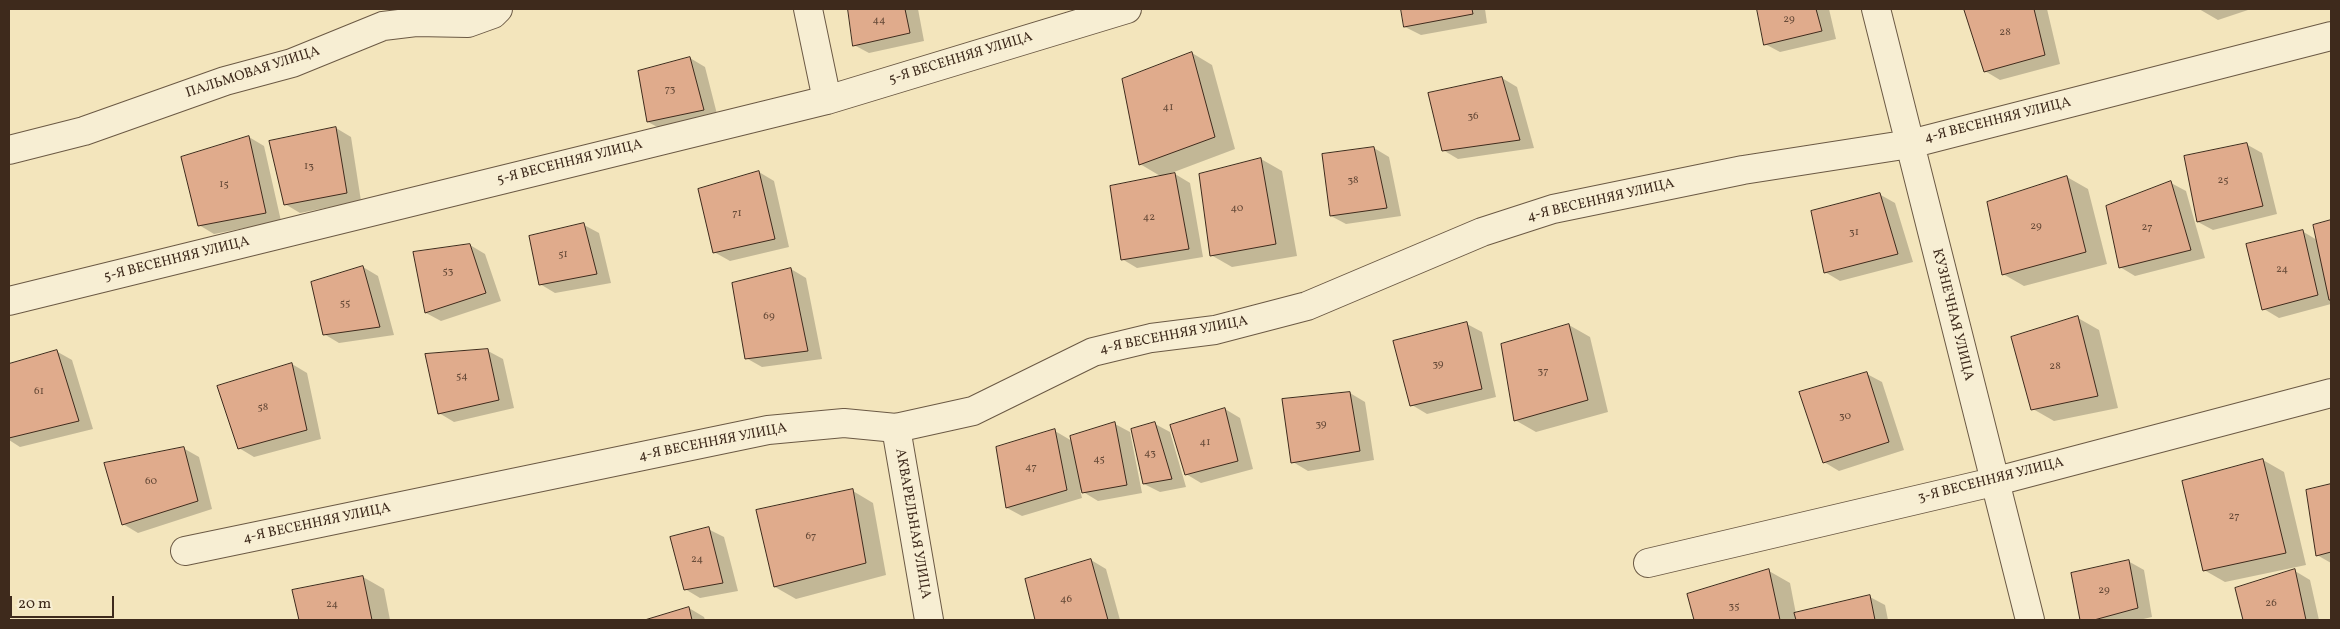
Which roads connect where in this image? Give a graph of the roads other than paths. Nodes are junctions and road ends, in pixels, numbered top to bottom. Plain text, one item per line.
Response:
1 (498, 9) edge
2 (808, 9) edge
3 (1127, 9) edge
4 (1876, 9) edge
5 (2331, 36) edge
6 (828, 100) junction
7 (1910, 144) junction
8 (9, 150) edge
9 (9, 301) edge
10 (2331, 393) edge
11 (896, 428) junction
12 (1993, 482) junction
13 (185, 551) dead end
14 (1648, 563) dead end
15 (929, 620) edge
16 (2030, 620) edge

1 - 8 street, ПАЛЬМОВАЯ УЛИЦА
2 - 6 street
3 - 6 street, 5-Я ВЕСЕННЯЯ УЛИЦА
4 - 7 street, КУЗНЕЧНАЯ УЛИЦА
5 - 7 street, 4-Я ВЕСЕННЯЯ УЛИЦА
6 - 9 street, 5-Я ВЕСЕННЯЯ УЛИЦА
7 - 11 street, 4-Я ВЕСЕННЯЯ УЛИЦА
7 - 12 street, КУЗНЕЧНАЯ УЛИЦА
10 - 12 street, 3-Я ВЕСЕННЯЯ УЛИЦА
11 - 13 street, 4-Я ВЕСЕННЯЯ УЛИЦА
11 - 15 street, АКВАРЕЛЬНАЯ УЛИЦА
12 - 14 street, 3-Я ВЕСЕННЯЯ УЛИЦА
12 - 16 street, КУЗНЕЧНАЯ УЛИЦА

